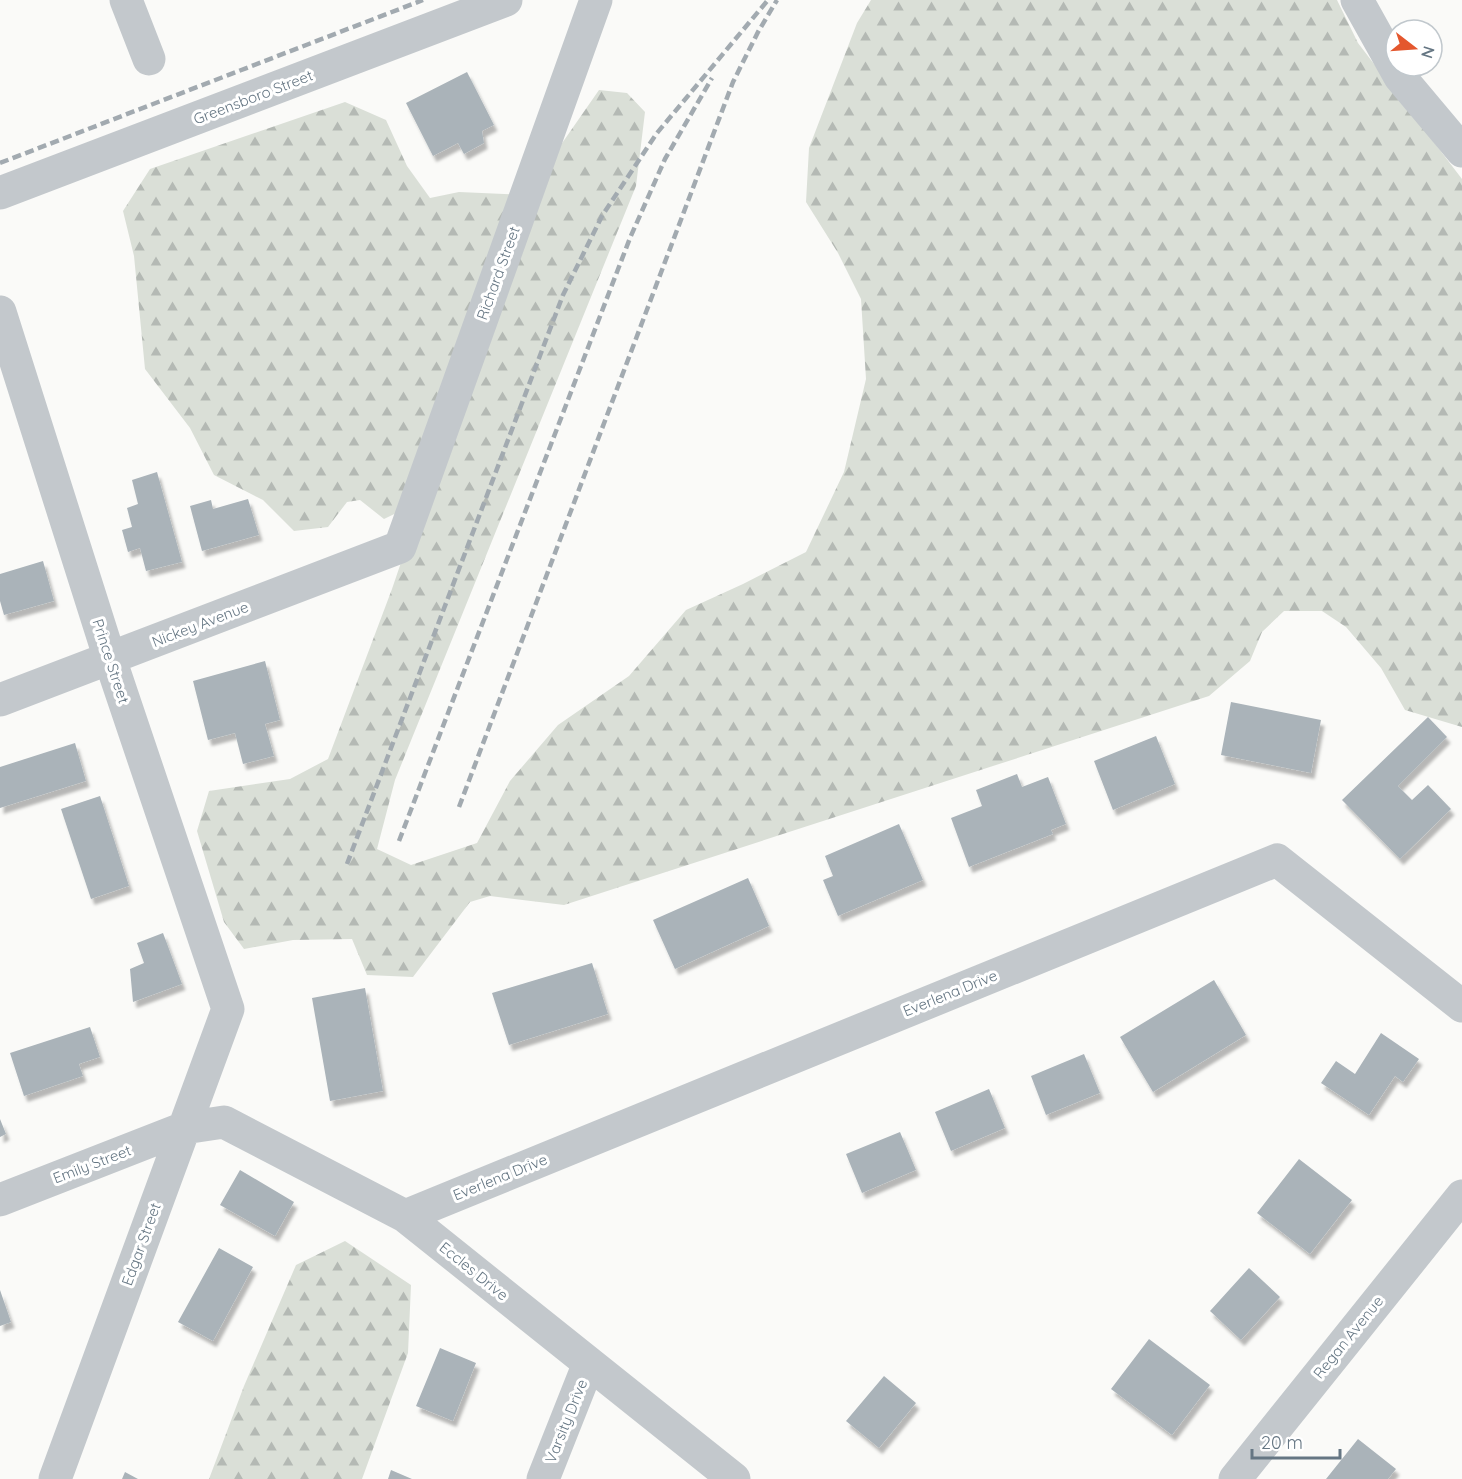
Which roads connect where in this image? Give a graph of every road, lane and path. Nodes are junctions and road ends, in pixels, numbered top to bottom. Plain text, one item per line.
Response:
1 (126, 0) edge
2 (506, 0) edge
3 (596, 0) edge
4 (1357, 0) edge
5 (149, 59) dead end
6 (1462, 151) edge
7 (0, 193) edge
8 (0, 312) edge
9 (400, 547) joint
10 (110, 659) junction
11 (0, 700) edge
12 (1462, 1006) edge
13 (228, 1009) joint
14 (184, 1128) junction
15 (1462, 1196) edge
16 (0, 1200) edge
17 (405, 1216) junction
18 (589, 1363) junction
19 (55, 1479) edge
20 (543, 1479) edge
21 (734, 1479) edge
22 (1234, 1479) edge

1 - 5 street
2 - 7 street, Greensboro Street
3 - 9 street, Richard Street
4 - 6 street
8 - 10 street, Prince Street
9 - 10 street, Nickey Avenue
10 - 11 street, Nickey Avenue
10 - 13 street, Prince Street
12 - 17 street, Everlena Drive
13 - 14 street, Edgar Street
14 - 16 street, Emily Street
14 - 17 street, Eccles Drive
14 - 19 street, Edgar Street
15 - 22 street, Regan Avenue
17 - 18 street, Eccles Drive
18 - 20 street, Varsity Drive
18 - 21 street, Eccles Drive

